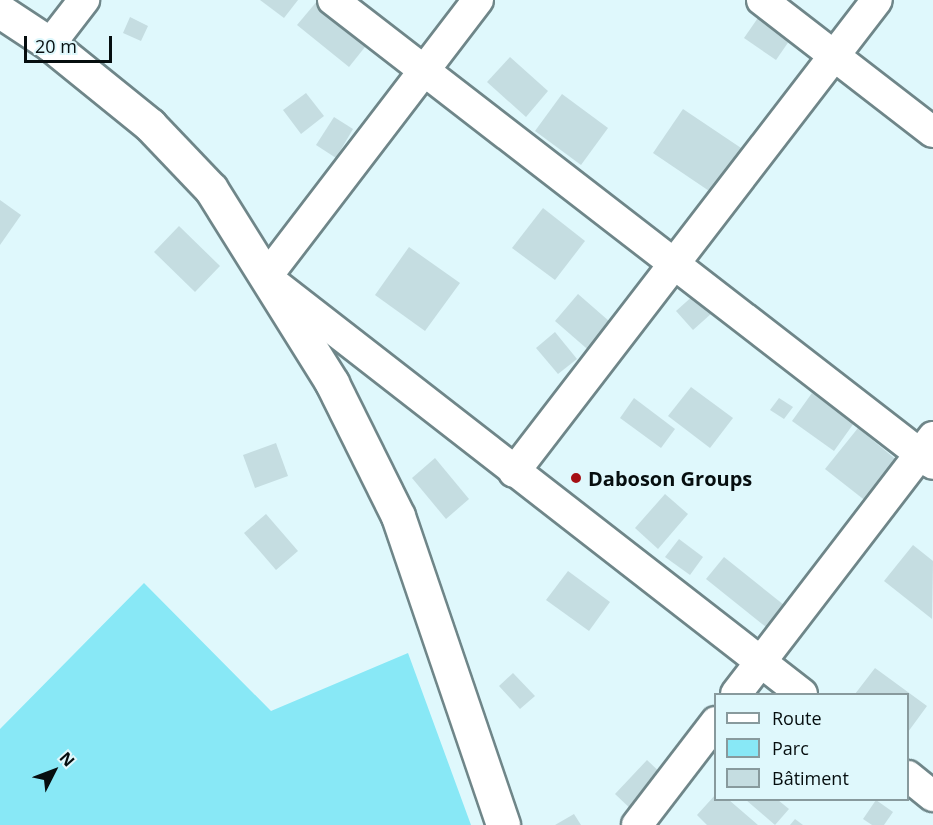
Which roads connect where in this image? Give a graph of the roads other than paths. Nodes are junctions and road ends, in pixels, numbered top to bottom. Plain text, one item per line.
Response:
1 (84, 0) edge
2 (333, 0) edge
3 (478, 0) edge
4 (762, 0) edge
5 (877, 0) edge
6 (0, 11) edge
7 (51, 44) junction
8 (834, 56) junction
9 (423, 70) junction
10 (933, 132) edge
11 (674, 264) junction
12 (266, 277) junction
13 (929, 452) edge
14 (514, 472) junction
15 (761, 663) junction
16 (737, 693) edge
17 (801, 693) edge
18 (714, 725) edge
19 (909, 777) edge
20 (933, 796) edge
21 (503, 825) edge
22 (637, 825) edge

1 - 7 street
2 - 9 street
3 - 9 street
4 - 8 street
5 - 8 street
6 - 7 street
7 - 12 street
8 - 10 street
8 - 11 street
9 - 11 street
9 - 12 street
11 - 13 street
11 - 14 street
12 - 14 street
12 - 21 street
13 - 15 street
14 - 15 street
15 - 16 street
15 - 17 street
18 - 22 street
19 - 20 street

